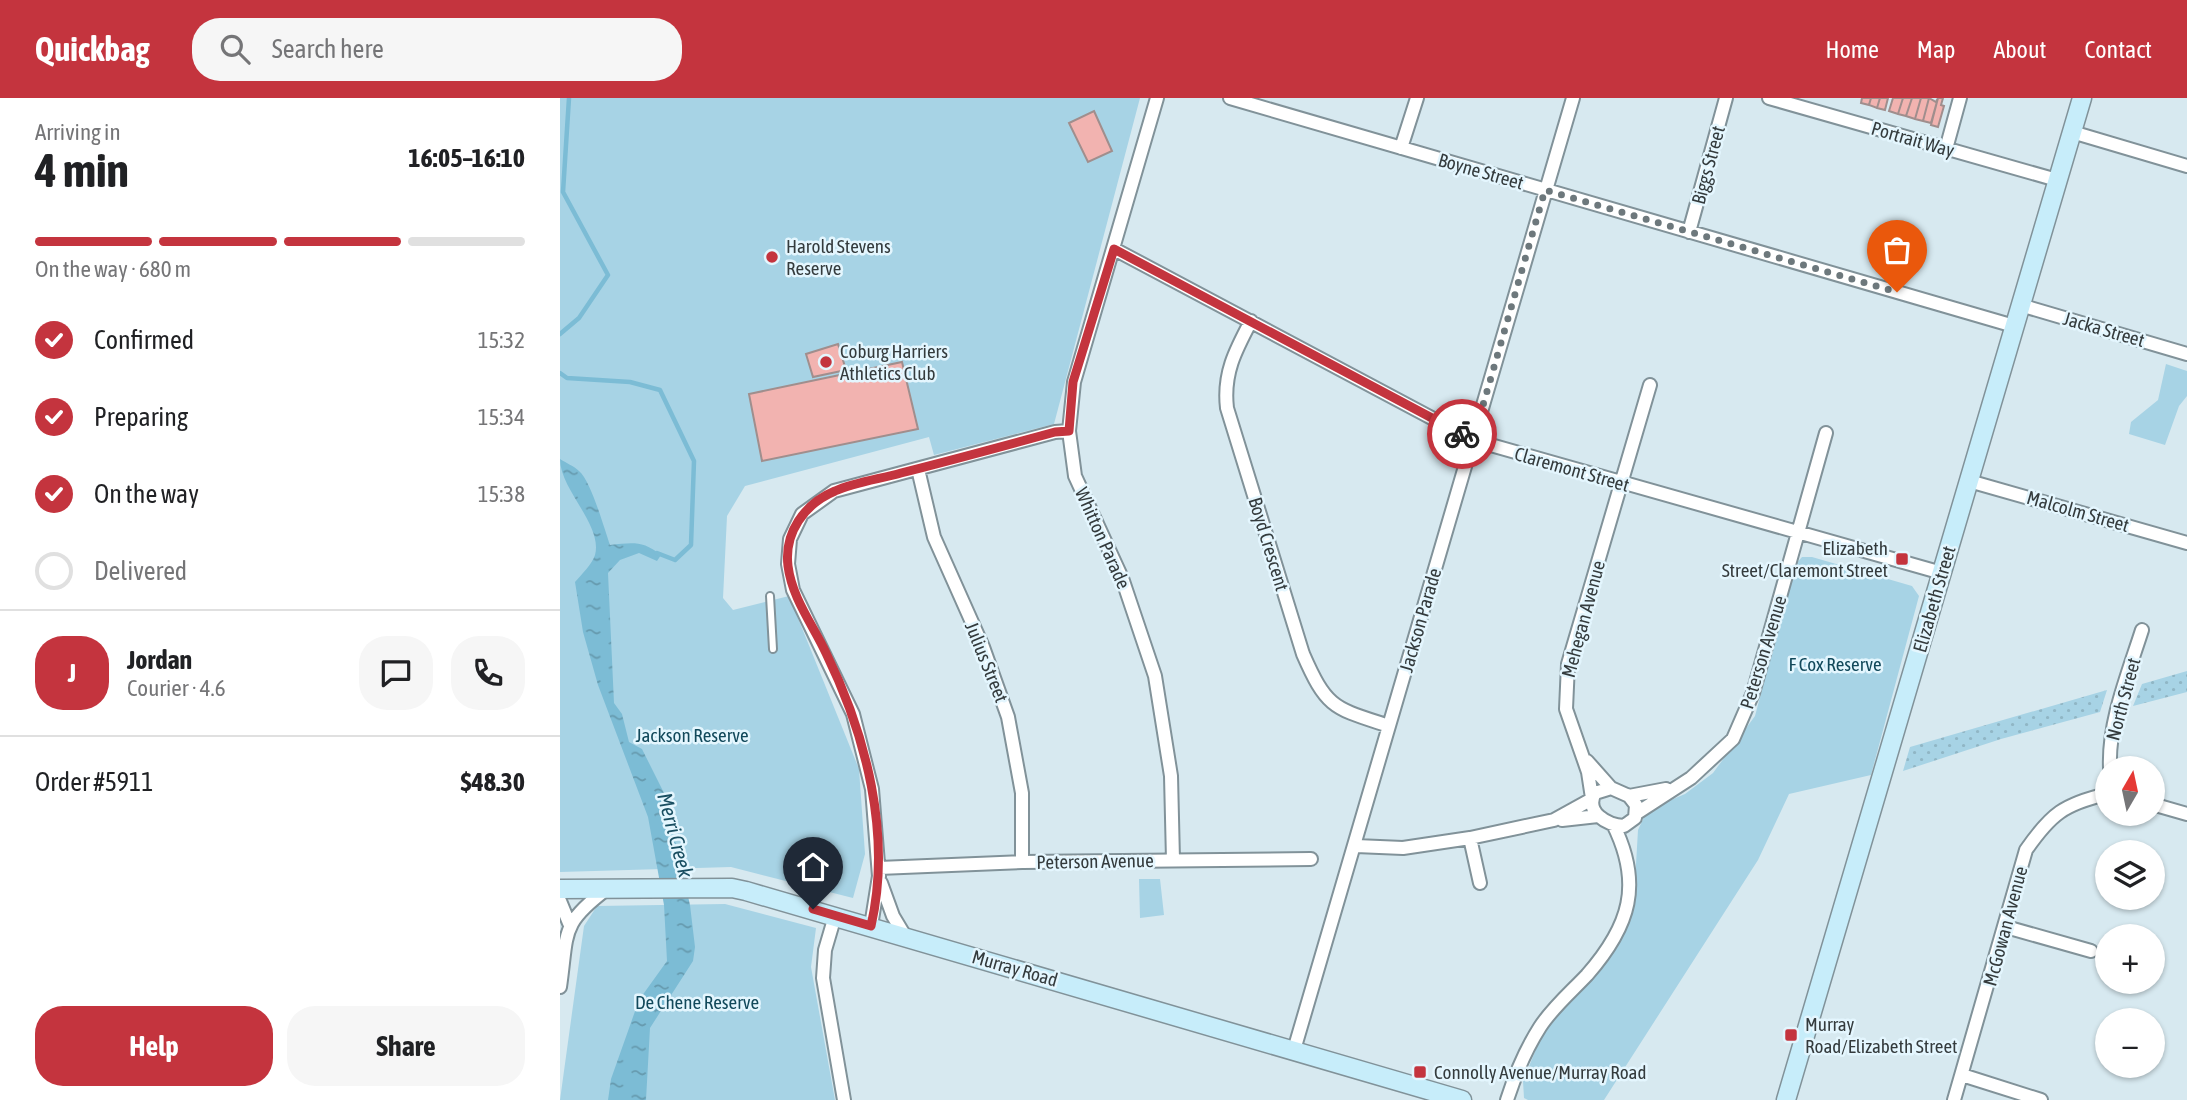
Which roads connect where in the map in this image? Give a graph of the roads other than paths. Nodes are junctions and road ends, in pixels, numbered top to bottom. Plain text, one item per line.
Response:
1 (1157, 98) edge
2 (1230, 98) edge
3 (1416, 98) edge
4 (1573, 98) edge
5 (1726, 98) edge
6 (1769, 98) edge
7 (1960, 98) edge
8 (2082, 98) edge
9 (1818, 104) edge
10 (2072, 132) junction
11 (1401, 148) junction
12 (1946, 149) junction
13 (2187, 166) edge
14 (2057, 180) junction
15 (1545, 190) junction
16 (1689, 232) junction
17 (1114, 249) junction
18 (2020, 305) junction
19 (1251, 321) junction
20 (2014, 326) junction
21 (2187, 354) edge
22 (1650, 385) dead end
23 (1069, 431) junction
24 (1826, 433) dead end
25 (1473, 440) junction
26 (918, 469) junction
27 (1969, 481) junction
28 (1622, 483) junction
29 (1798, 533) junction
30 (2187, 543) edge
31 (1942, 573) junction
32 (770, 596) dead end
33 (2142, 630) dead end
34 (774, 649) dead end
35 (1389, 726) junction
36 (1583, 755) junction
37 (2109, 756) edge
38 (1677, 786) junction
39 (1611, 788) junction
40 (1629, 796) junction
41 (1592, 798) junction
42 (2095, 798) edge
43 (2165, 808) edge
44 (2187, 814) edge
45 (1598, 816) junction
46 (1635, 816) junction
47 (1554, 820) junction
48 (1613, 824) junction
49 (1470, 838) junction
50 (1356, 846) junction
51 (1311, 859) dead end
52 (1173, 860) junction
53 (1022, 862) junction
54 (1630, 869) junction
55 (879, 872) junction
56 (1480, 883) dead end
57 (608, 888) junction
58 (560, 890) edge
59 (560, 901) edge
60 (835, 916) junction
61 (569, 923) junction
62 (871, 926) junction
63 (2006, 927) junction
64 (905, 936) junction
65 (2091, 951) dead end
66 (560, 987) edge
67 (1294, 1050) junction
68 (1962, 1075) junction
69 (845, 1100) edge
70 (1462, 1100) edge
71 (1507, 1100) edge
72 (1786, 1100) edge
73 (1954, 1100) edge
74 (2040, 1100) edge

1 - 17 street, Whitton Parade
2 - 11 street, Boyne Street
3 - 11 street
4 - 15 street, Jackson Parade
5 - 16 street, Biggs Street
6 - 9 street, Portrait Way
7 - 12 street
8 - 10 street, Elizabeth Street
9 - 12 street, Portrait Way
10 - 13 street
10 - 14 street, Elizabeth Street
11 - 15 street, Boyne Street
12 - 14 street, Portrait Way
14 - 18 street, Elizabeth Street
15 - 16 street, Boyne Street
15 - 25 street, Jackson Parade
16 - 20 street, Boyne Street
17 - 19 street, Claremont Street
17 - 23 street, Whitton Parade
18 - 20 street, Elizabeth Street
18 - 21 street, Jacka Street
19 - 25 street, Claremont Street
19 - 35 street, Boyd Crescent
20 - 27 street, Elizabeth Street
22 - 28 street, Mehegan Avenue
23 - 26 street
23 - 52 street, Whitton Parade
24 - 29 street, Peterson Avenue
25 - 28 street, Claremont Street
25 - 35 street, Jackson Parade
26 - 53 street, Julius Street
26 - 55 street
27 - 30 street, Malcolm Street
27 - 31 street, Elizabeth Street
28 - 29 street, Claremont Street
28 - 36 street, Mehegan Avenue
29 - 31 street, Claremont Street
29 - 38 street, Peterson Avenue
31 - 72 street, Elizabeth Street
32 - 34 lane
33 - 37 street, North Street
35 - 50 street, Jackson Parade
36 - 39 street, Mehegan Avenue
36 - 41 street, Mehegan Avenue
38 - 40 street, Peterson Avenue
38 - 46 street, Peterson Avenue
39 - 40 street
39 - 41 street
40 - 46 street
41 - 45 street
41 - 47 street
42 - 63 street, McGowan Avenue
43 - 44 street
45 - 47 street
45 - 48 street
46 - 48 street
46 - 54 street
47 - 49 street
48 - 54 street
49 - 50 street
49 - 56 street
50 - 67 street, Jackson Parade
51 - 52 street, Peterson Avenue
52 - 53 street, Peterson Avenue
53 - 55 street, Peterson Avenue
54 - 71 street
55 - 62 street
55 - 64 street
57 - 58 street, Murray Road
57 - 60 street, Murray Road
57 - 61 street
59 - 61 street
60 - 62 street, Murray Road
60 - 69 street
61 - 66 street
62 - 64 street, Murray Road
63 - 65 street
63 - 68 street, McGowan Avenue
64 - 67 street, Murray Road
67 - 70 street, Murray Road
68 - 73 street, McGowan Avenue
68 - 74 street

